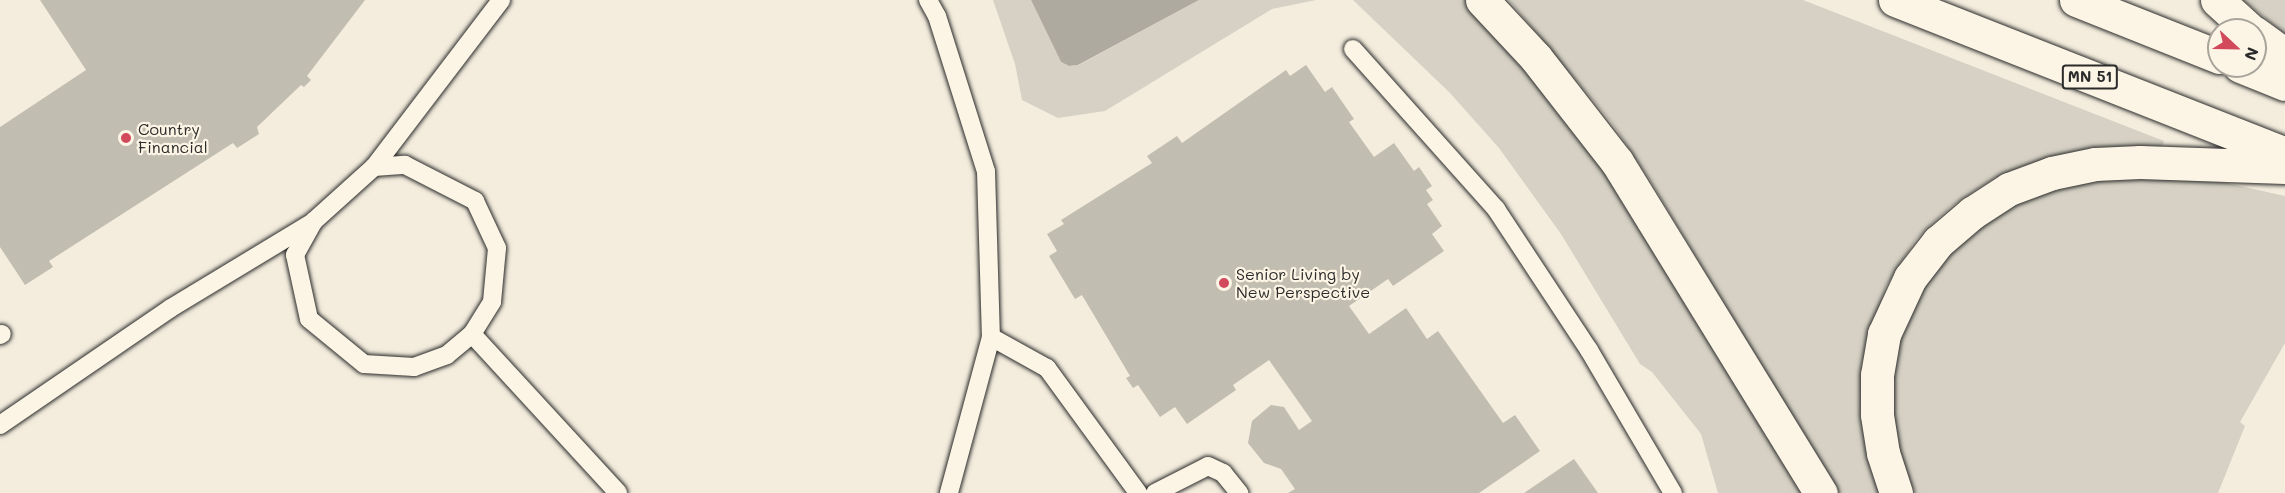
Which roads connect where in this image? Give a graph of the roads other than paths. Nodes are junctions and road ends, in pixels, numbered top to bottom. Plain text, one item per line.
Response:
1 (501, 0) edge
2 (928, 0) edge
3 (1482, 0) edge
4 (1895, 0) edge
5 (2076, 0) edge
6 (2217, 0) edge
7 (2237, 18) edge
8 (2267, 42) edge
9 (1353, 49) dead end
10 (2207, 52) edge
11 (2285, 55) edge
12 (2267, 77) edge
13 (2285, 84) edge
14 (2285, 154) edge
15 (374, 167) junction
16 (2285, 167) edge
17 (314, 221) junction
18 (472, 334) junction
19 (991, 337) junction
20 (0, 425) edge
21 (618, 493) edge
22 (949, 493) edge
23 (1138, 493) edge
24 (1155, 493) edge
25 (1239, 493) edge
26 (1673, 493) edge
27 (1821, 493) edge
28 (1896, 493) edge

1 - 15 lane
2 - 19 lane
3 - 27 highway
4 - 14 highway, MN 51
5 - 10 highway
6 - 7 highway
8 - 11 highway
9 - 26 lane
12 - 13 highway
15 - 17 lane
15 - 18 lane
16 - 28 highway
17 - 18 lane
17 - 20 lane
18 - 21 lane
19 - 22 lane
19 - 23 lane
24 - 25 lane

